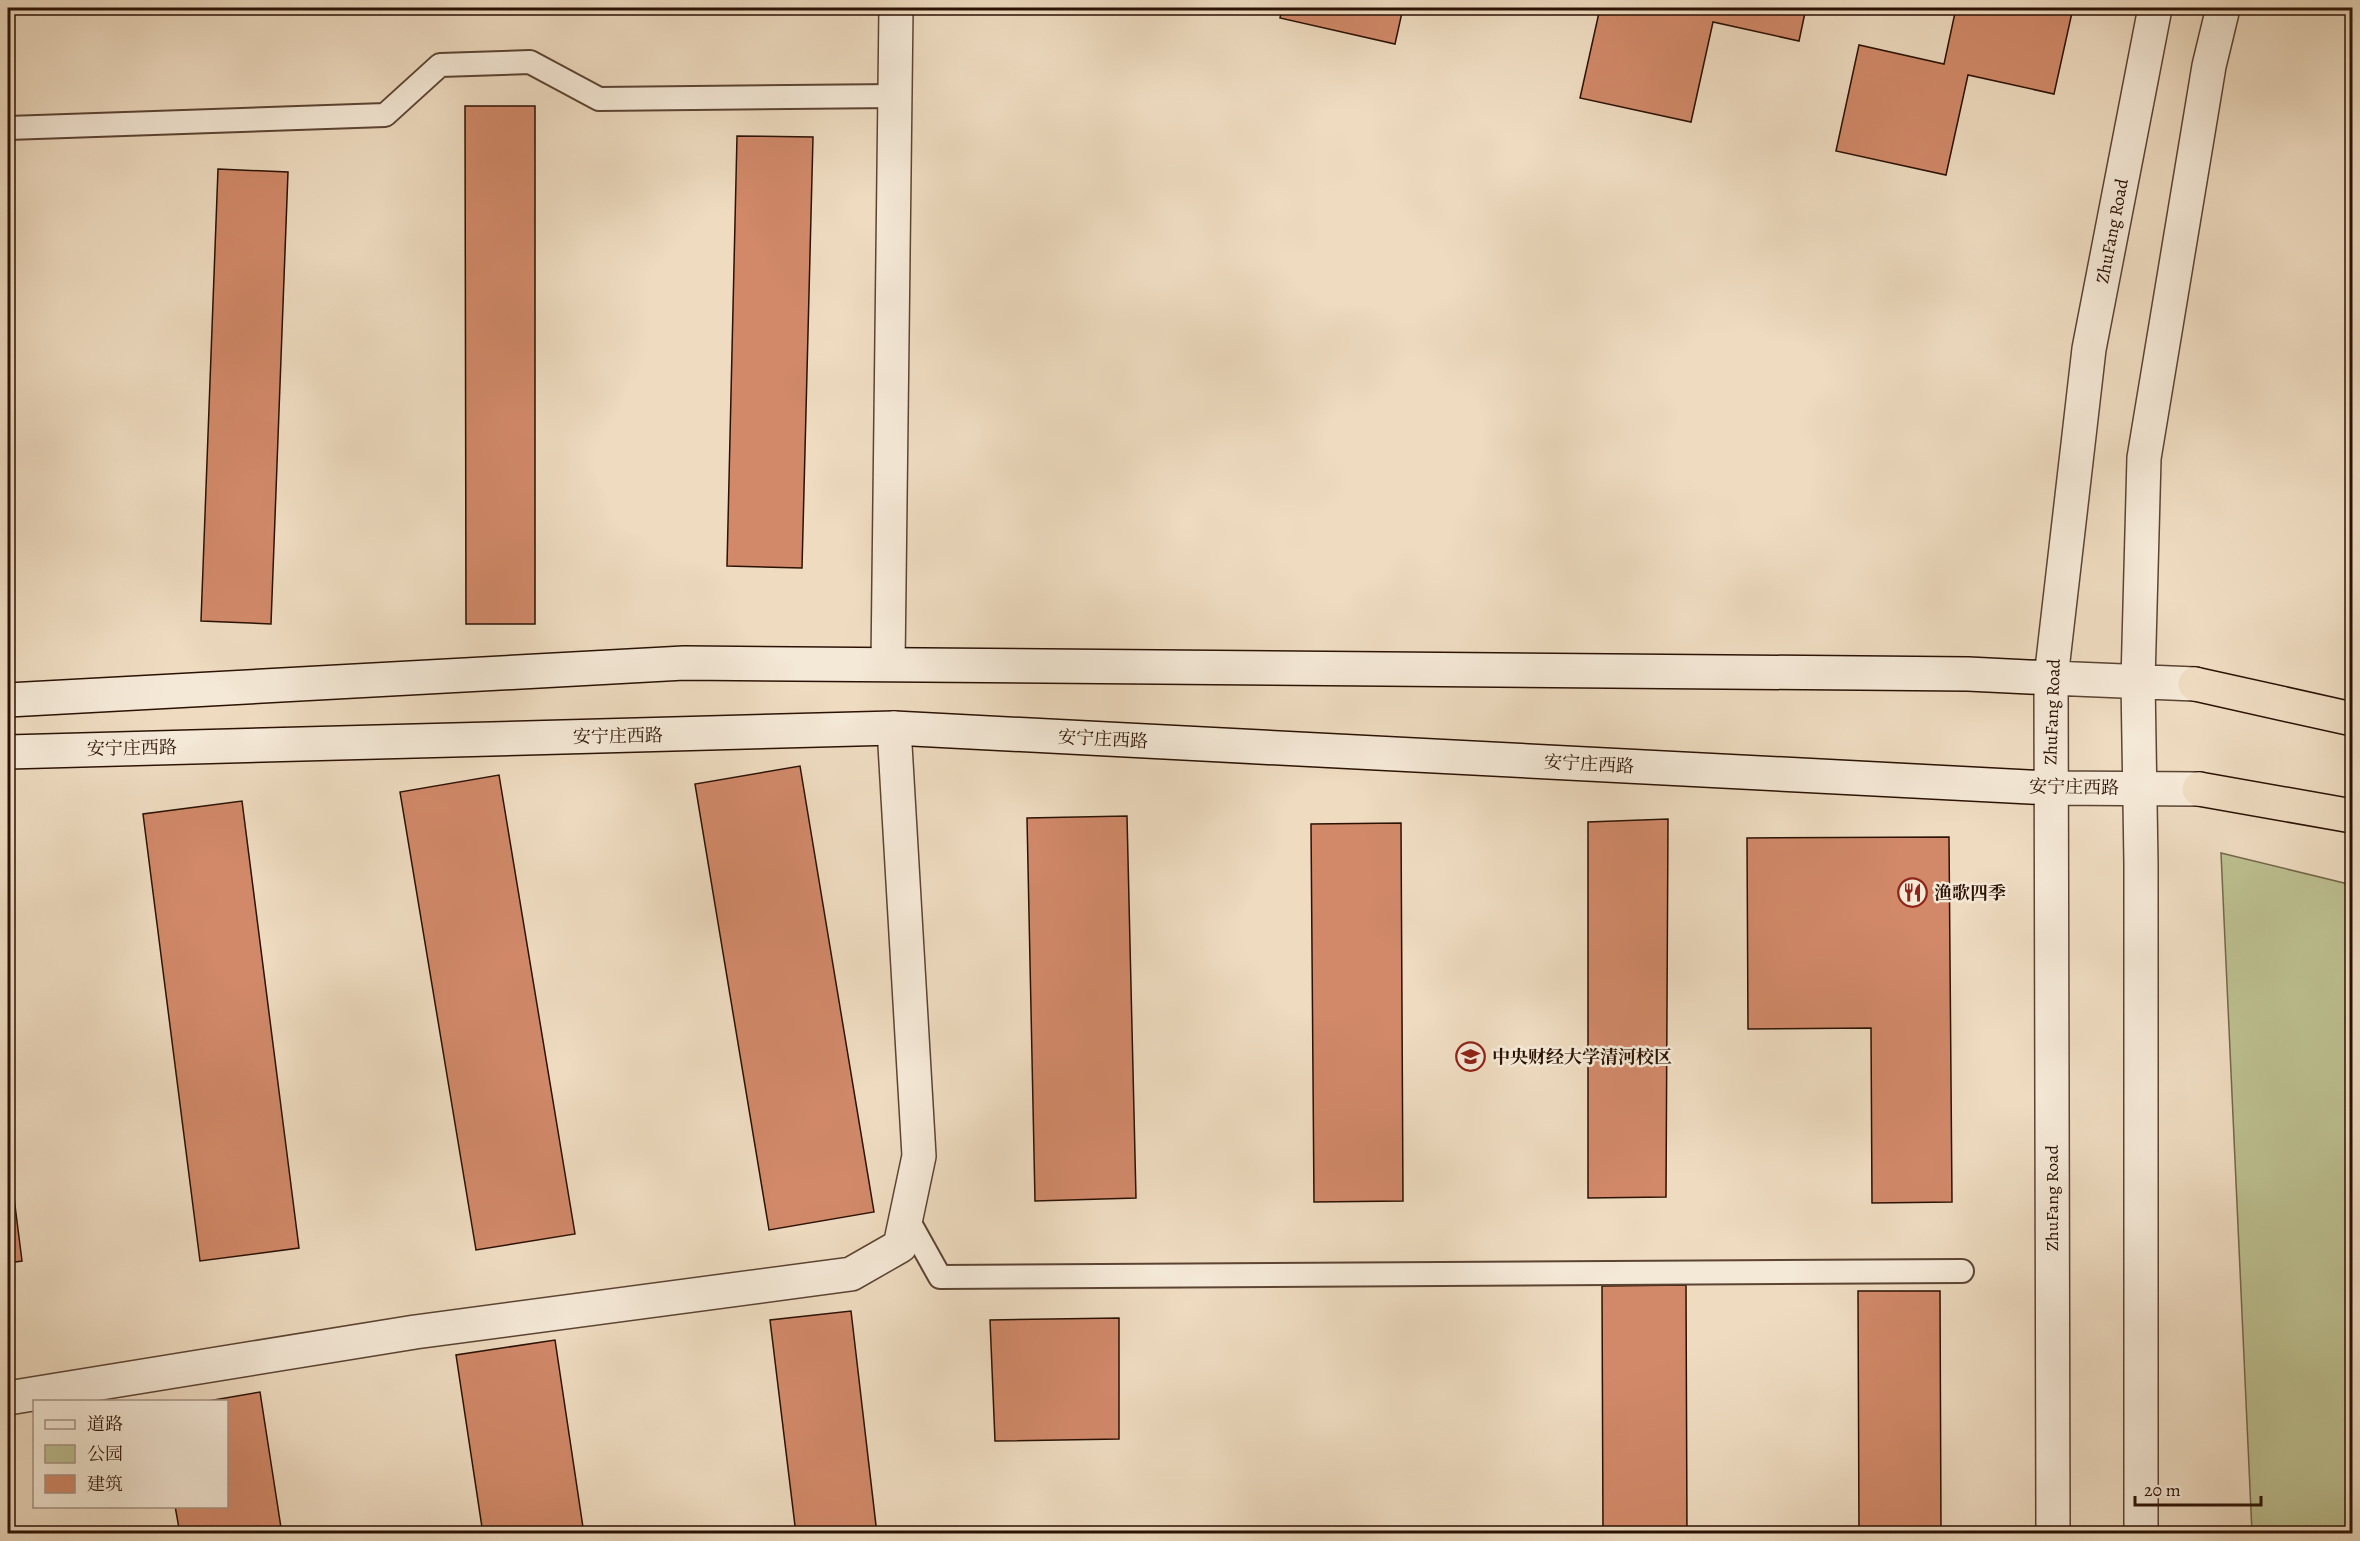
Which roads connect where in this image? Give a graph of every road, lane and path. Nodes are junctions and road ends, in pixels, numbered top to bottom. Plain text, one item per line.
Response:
1 (896, 8) edge
2 (2155, 8) edge
3 (2223, 8) edge
4 (894, 96) junction
5 (8, 128) edge
6 (888, 664) junction
7 (2051, 678) junction
8 (2138, 681) junction
9 (2195, 684) joint
10 (8, 700) edge
11 (2352, 719) edge
12 (894, 729) junction
13 (8, 752) edge
14 (2050, 788) junction
15 (2141, 788) junction
16 (2199, 789) joint
17 (2352, 816) edge
18 (906, 1216) junction
19 (1962, 1271) dead end
20 (8, 1398) edge
21 (2053, 1533) edge
22 (2141, 1533) edge

1 - 4 street
2 - 7 street, ZhuFang Road
3 - 8 street
4 - 5 lane
4 - 6 street
6 - 7 street
6 - 10 street
7 - 8 street
7 - 14 street, ZhuFang Road
8 - 9 street
8 - 15 street
9 - 11 highway
12 - 13 street, 安宁庄西路
12 - 14 street, 安宁庄西路
12 - 18 street
14 - 15 street, 安宁庄西路
14 - 21 street, ZhuFang Road
15 - 16 street, 安宁庄西路
15 - 22 street
16 - 17 highway
18 - 19 lane
18 - 20 street

